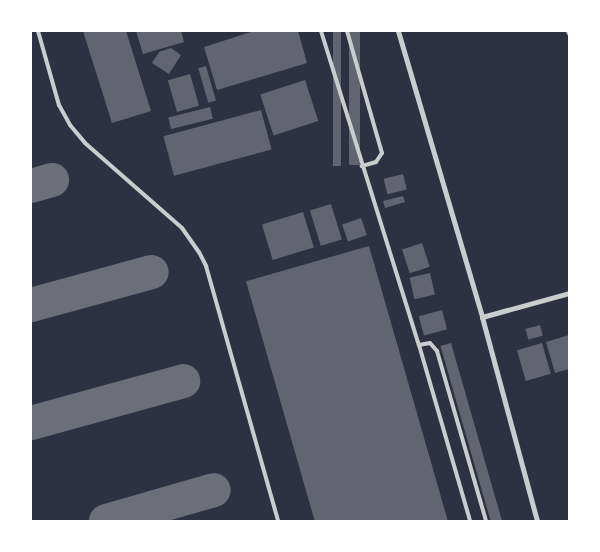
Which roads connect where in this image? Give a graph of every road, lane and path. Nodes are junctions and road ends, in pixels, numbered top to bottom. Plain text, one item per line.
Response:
1 (38, 31) edge
2 (321, 31) edge
3 (347, 31) edge
4 (398, 31) edge
5 (362, 166) junction
6 (569, 292) edge
7 (482, 317) junction
8 (418, 345) junction
9 (278, 521) edge
10 (470, 521) edge
11 (486, 521) edge
12 (537, 521) edge

1 - 9 lane
2 - 5 lane
3 - 5 lane
4 - 7 street
5 - 8 lane
6 - 7 street
7 - 12 street
8 - 10 lane
8 - 11 lane

